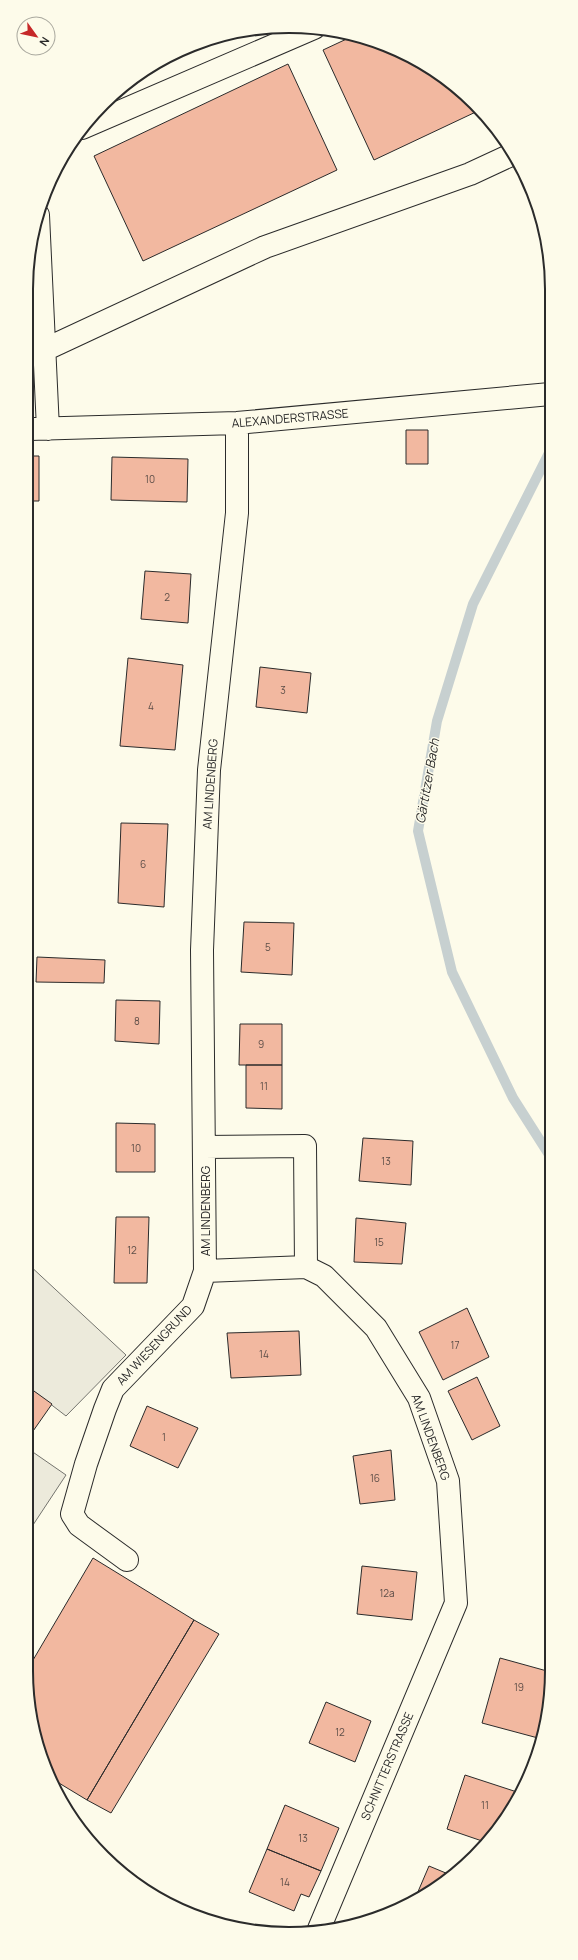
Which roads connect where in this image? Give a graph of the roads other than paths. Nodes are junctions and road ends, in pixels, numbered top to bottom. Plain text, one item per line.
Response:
1 (301, 34) edge
2 (95, 122) edge
3 (508, 157) edge
4 (39, 235) edge
5 (44, 350) junction
6 (545, 394) edge
7 (237, 423) junction
8 (39, 429) edge
9 (204, 1147) junction
10 (306, 1267) junction
11 (205, 1271) junction
12 (127, 1560) dead end
13 (456, 1604) joint
14 (321, 1925) edge

1 - 2 street
3 - 5 street
4 - 5 street
5 - 8 street
6 - 7 street, ALEXANDERSTRASSE
7 - 8 street, ALEXANDERSTRASSE
7 - 9 street, AM LINDENBERG
9 - 10 street
9 - 11 street, AM LINDENBERG
10 - 11 street, AM LINDENBERG
10 - 13 street, AM LINDENBERG
11 - 12 street, AM WIESENGRUND
13 - 14 street, SCHNITTERSTRASSE

